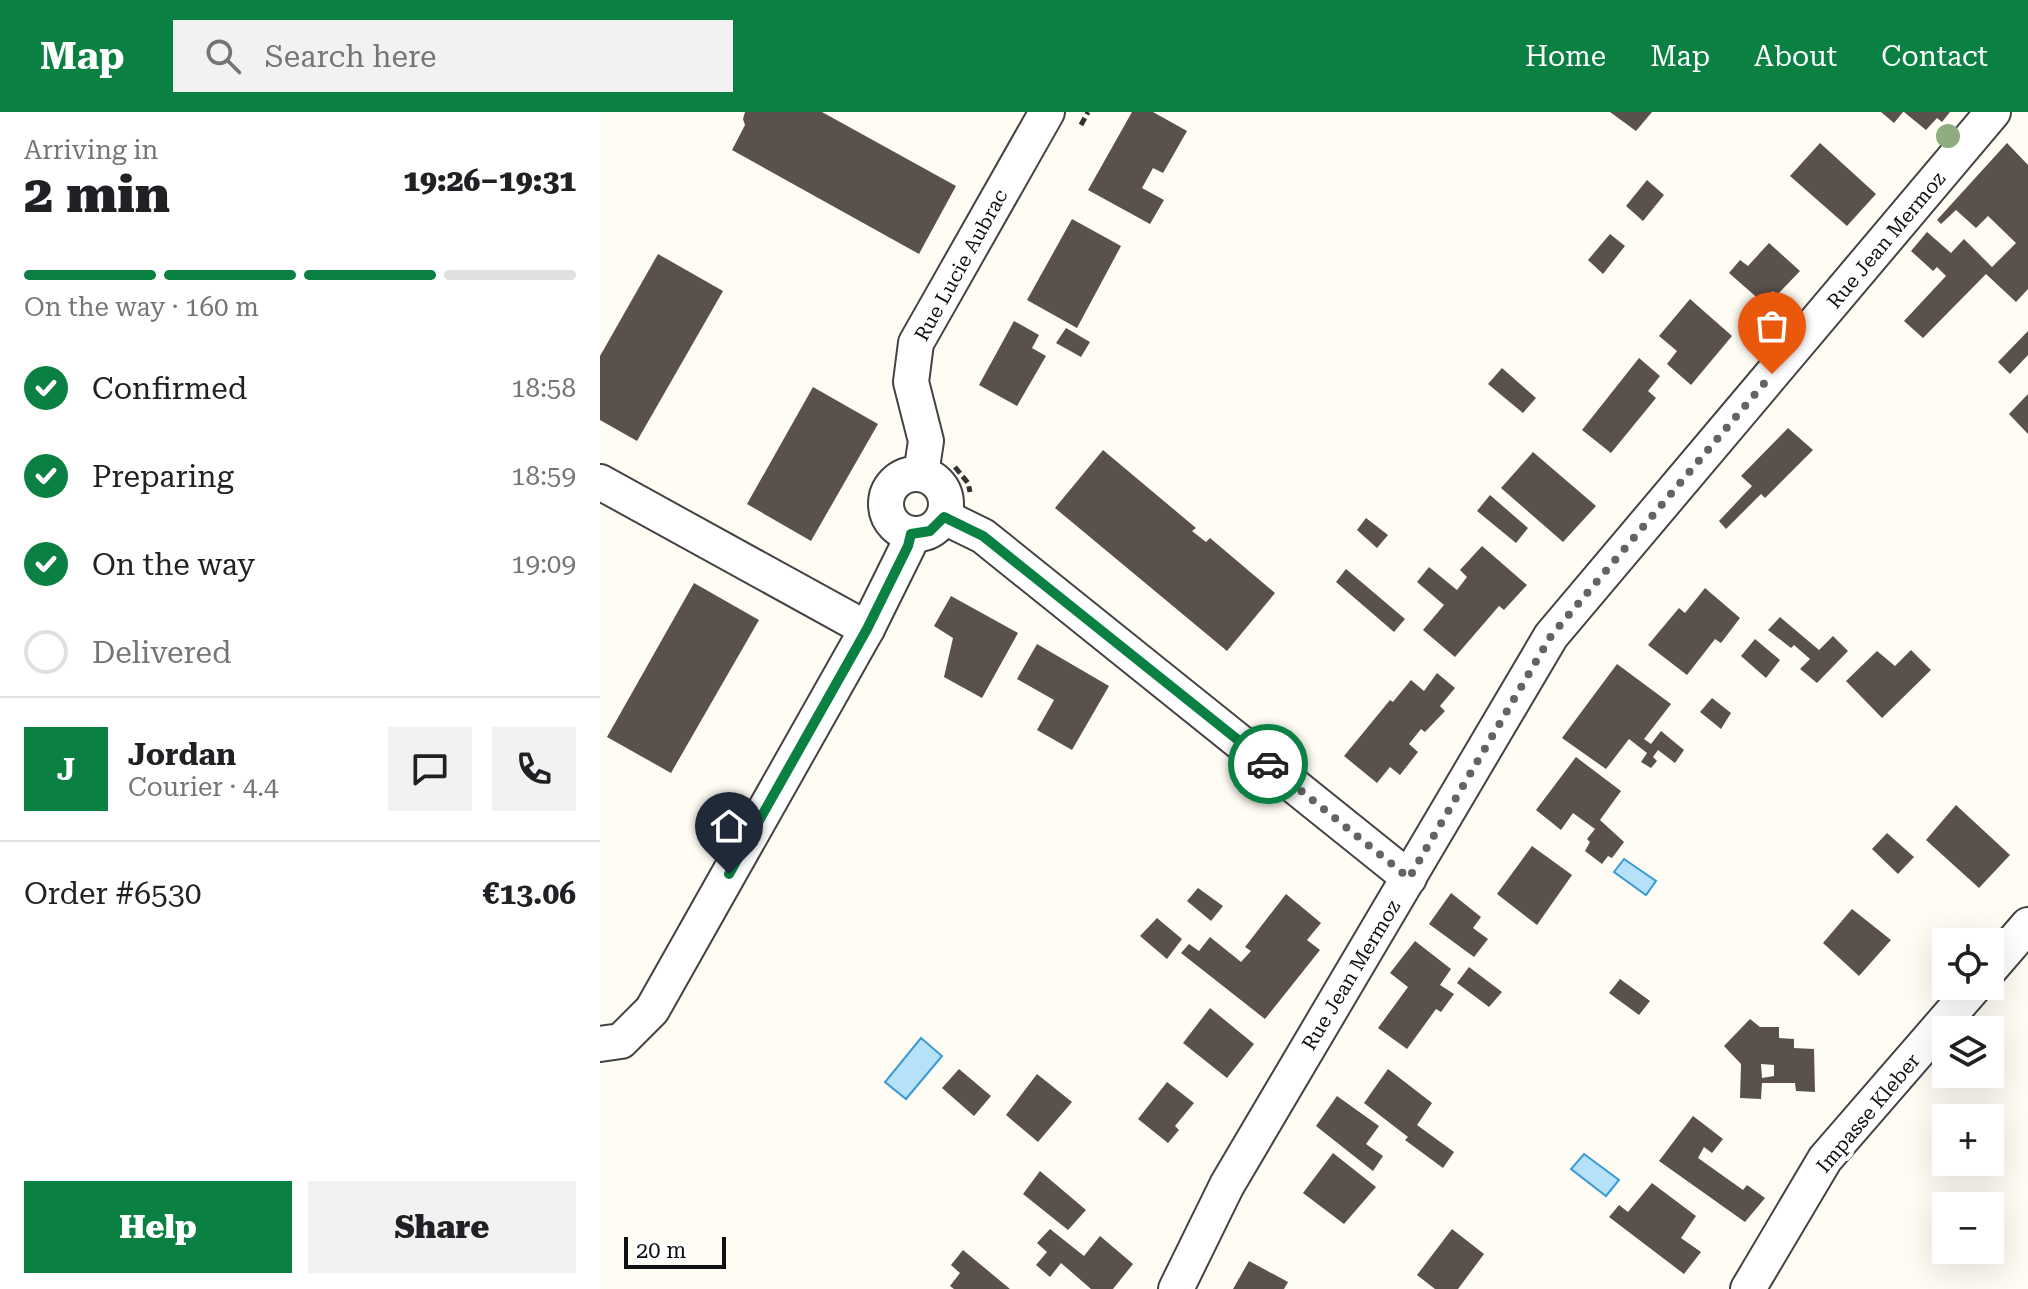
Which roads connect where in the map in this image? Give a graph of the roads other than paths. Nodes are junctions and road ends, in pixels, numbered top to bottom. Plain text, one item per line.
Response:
1 (1047, 112) edge
2 (1993, 112) edge
3 (921, 474) junction
4 (600, 482) edge
5 (944, 517) junction
6 (911, 534) junction
7 (867, 629) junction
8 (1409, 878) junction
9 (2028, 925) edge
10 (2004, 953) edge
11 (1963, 1000) edge
12 (611, 1042) edge
13 (1176, 1289) edge
14 (1748, 1289) edge

1 - 3 street, Rue Lucie Aubrac
2 - 8 street, Rue Jean Mermoz
3 - 5 street
3 - 6 street
4 - 7 street
5 - 6 street
5 - 8 street
6 - 7 street
7 - 12 street
8 - 13 street, Rue Jean Mermoz
9 - 10 street
11 - 14 street, Impasse Kleber

